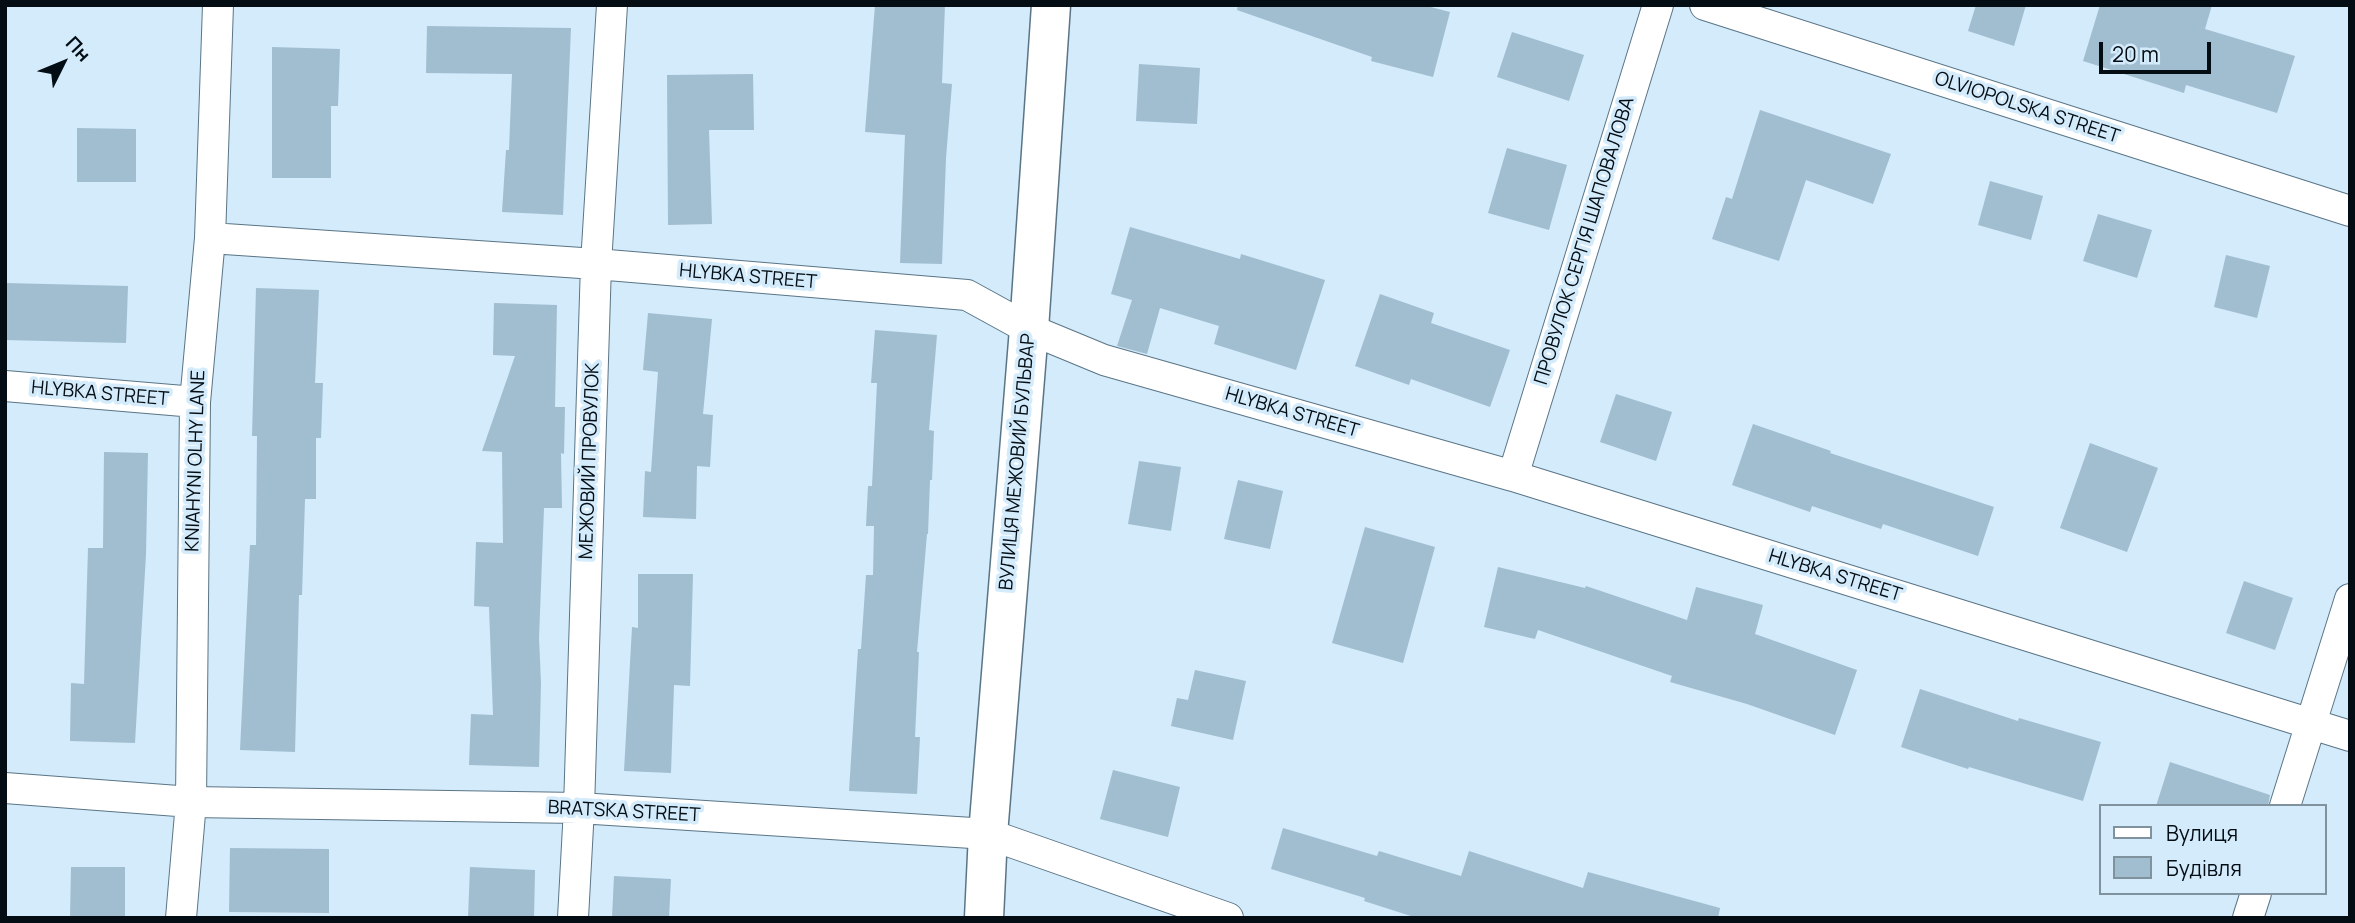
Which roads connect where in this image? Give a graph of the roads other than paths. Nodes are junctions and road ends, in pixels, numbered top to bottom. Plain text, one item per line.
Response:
1 (218, 5) edge
2 (612, 5) edge
3 (1051, 5) edge
4 (1658, 5) edge
5 (1705, 5) edge
6 (2350, 211) edge
7 (211, 238) junction
8 (596, 264) junction
9 (1029, 329) junction
10 (5, 386) edge
11 (195, 402) junction
12 (1513, 476) junction
13 (2350, 599) edge
14 (2312, 725) junction
15 (2350, 736) edge
16 (5, 788) edge
17 (191, 802) junction
18 (2286, 804) edge
19 (579, 808) junction
20 (988, 834) junction
21 (2255, 895) edge
22 (181, 918) edge
23 (573, 918) edge
24 (984, 918) edge
25 (1228, 918) edge
26 (2248, 918) edge

1 - 7 street, KNIAHYNI OLHY LANE
2 - 8 street, МЕЖОВИЙ ПРОВУЛОК
3 - 9 street, ВУЛИЦЯ МЕЖОВИЙ БУЛЬВАР
4 - 12 street, ПРОВУЛОК СЕРГІЯ ШАПОВАЛОВА
5 - 6 street, OLVIOPOLSKA STREET
7 - 8 street, HLYBKA STREET
7 - 11 street, KNIAHYNI OLHY LANE
8 - 9 street, HLYBKA STREET
8 - 19 street, МЕЖОВИЙ ПРОВУЛОК
9 - 12 street, HLYBKA STREET
9 - 20 street, ВУЛИЦЯ МЕЖОВИЙ БУЛЬВАР
10 - 11 street, HLYBKA STREET
11 - 17 street, KNIAHYNI OLHY LANE
12 - 14 street, HLYBKA STREET
13 - 14 street
14 - 15 street, HLYBKA STREET
14 - 18 street
16 - 17 street, BRATSKA STREET
17 - 19 street, BRATSKA STREET
17 - 22 street, KNIAHYNI OLHY LANE
19 - 20 street, BRATSKA STREET
19 - 23 street, МЕЖОВИЙ ПРОВУЛОК
20 - 24 street, ВУЛИЦЯ МЕЖОВИЙ БУЛЬВАР
20 - 25 street, BRATSKA STREET
21 - 26 street

